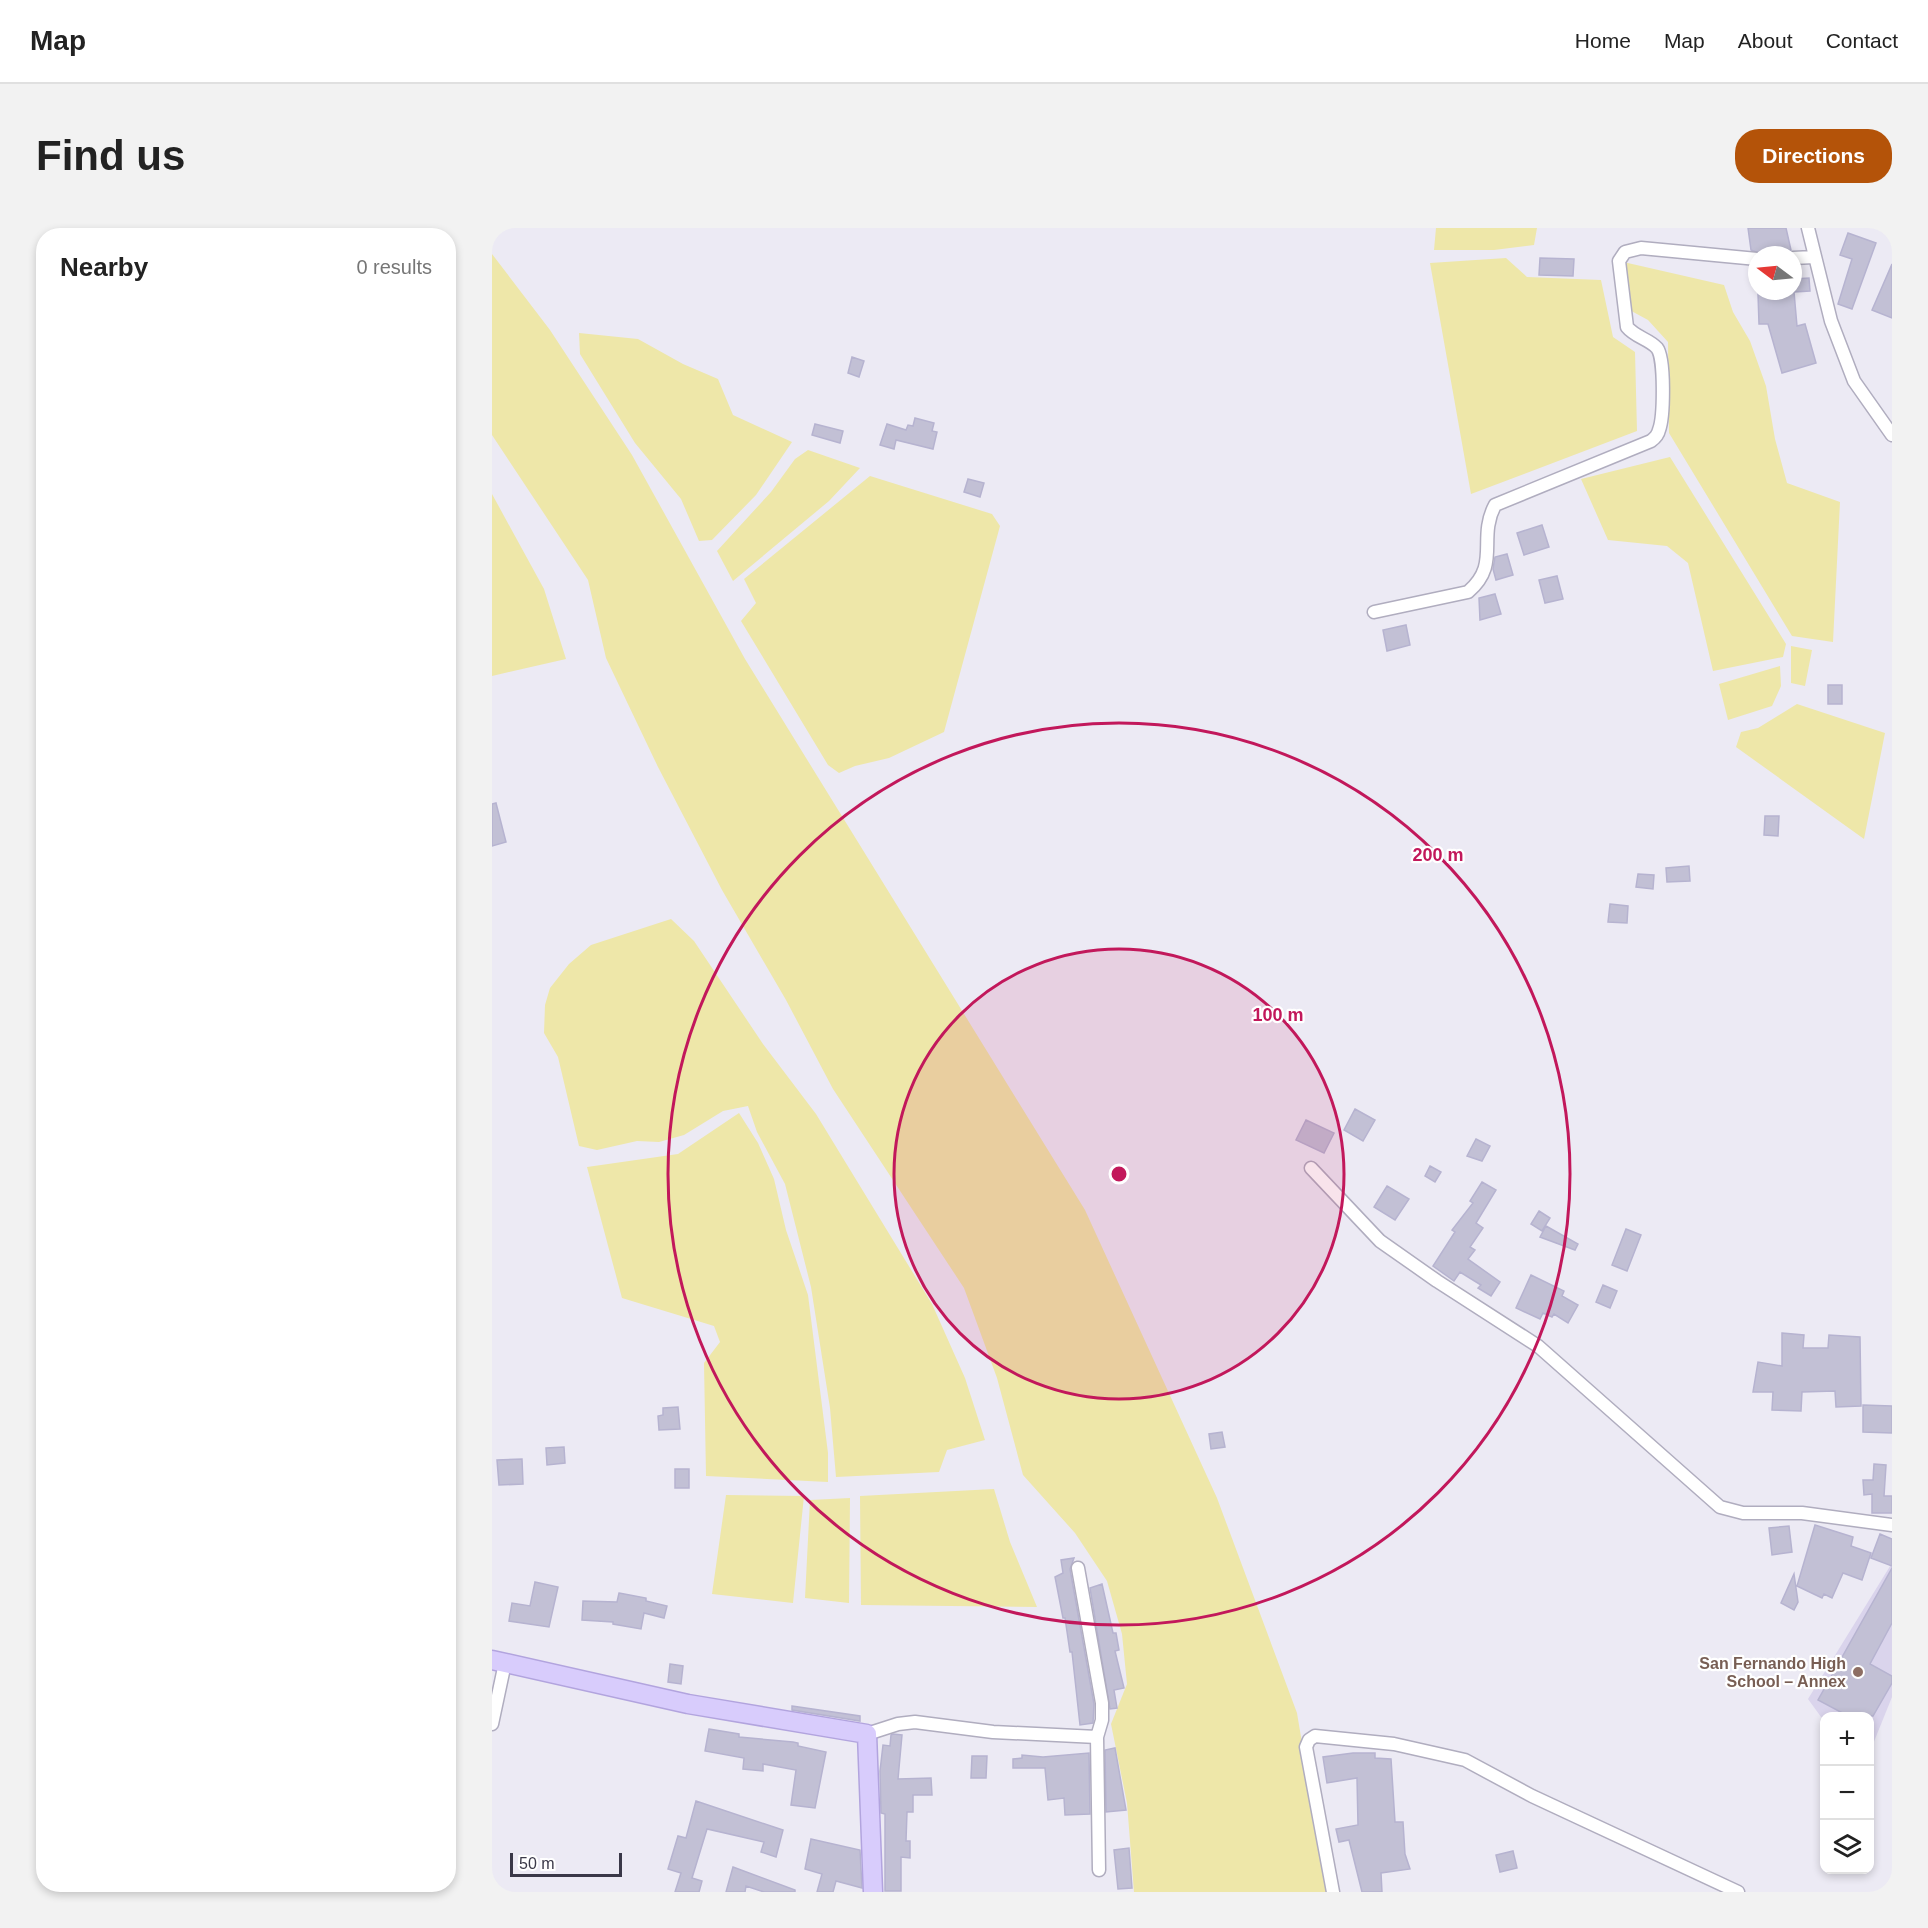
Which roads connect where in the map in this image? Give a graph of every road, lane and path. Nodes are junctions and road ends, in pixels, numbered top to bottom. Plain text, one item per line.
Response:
1 (1808, 228) edge
2 (1814, 257) junction
3 (1748, 258) edge
4 (1802, 258) edge
5 (1892, 435) edge
6 (1374, 612) dead end
7 (1311, 1168) dead end
8 (1892, 1525) edge
9 (1078, 1568) dead end
10 (498, 1662) edge
11 (492, 1724) edge
12 (867, 1734) junction
13 (1097, 1737) junction
14 (1099, 1870) dead end
15 (873, 1892) edge
16 (1333, 1892) edge
17 (1738, 1892) edge

1 - 2 street
2 - 4 street
2 - 5 street
3 - 6 street
7 - 8 street
9 - 13 street
10 - 11 street
10 - 12 street
12 - 13 street
12 - 15 street
13 - 14 street
16 - 17 street

